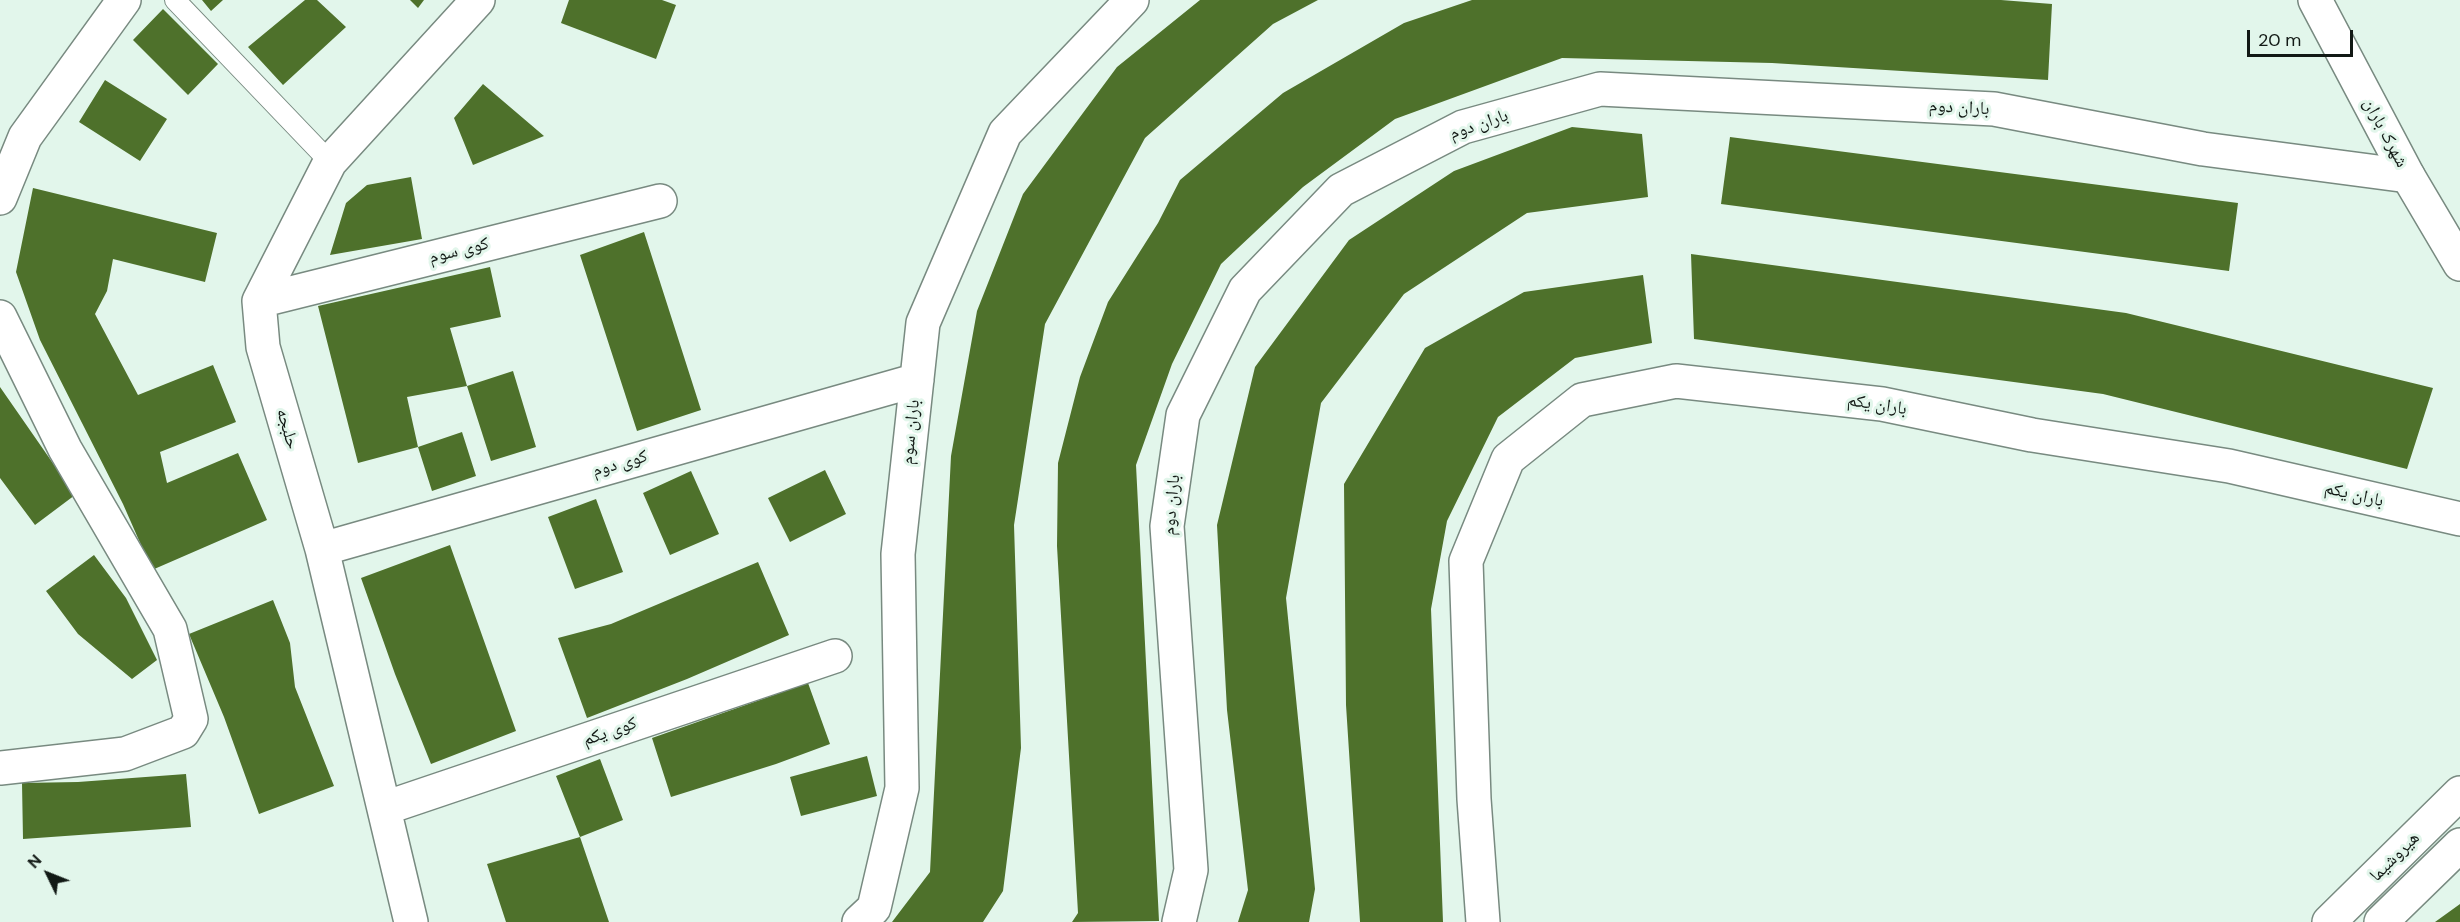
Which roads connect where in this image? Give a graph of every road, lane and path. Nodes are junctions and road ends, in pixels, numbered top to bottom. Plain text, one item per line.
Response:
1 (124, 0) edge
2 (175, 0) edge
3 (478, 0) edge
4 (1132, 0) edge
5 (2315, 0) edge
6 (330, 162) junction
7 (2408, 177) junction
8 (0, 198) edge
9 (660, 201) dead end
10 (2460, 264) edge
11 (259, 300) junction
12 (0, 317) edge
13 (917, 380) junction
14 (2460, 519) edge
15 (322, 549) junction
16 (835, 656) dead end
17 (0, 768) edge
18 (2460, 793) edge
19 (385, 808) junction
20 (2460, 845) edge
21 (411, 922) edge
22 (859, 922) edge
23 (1179, 922) edge
24 (1483, 922) edge
25 (2329, 922) edge
26 (2381, 922) edge

1 - 8 street
2 - 6 lane
3 - 6 street
4 - 13 street, باران سوم
5 - 7 street, شهرک باران
6 - 11 street
7 - 10 street, شهرک باران
7 - 23 street, باران دوم
9 - 11 street, کوی سوم
11 - 15 street, حلبجه
12 - 17 street
13 - 15 street, کوی دوم
13 - 22 street, باران سوم
14 - 24 street, باران یکم
15 - 19 street, حلبجه
16 - 19 street, کوی یکم
18 - 25 street, هیروشیما
19 - 21 street, حلبجه
20 - 26 street, هیروشیما

